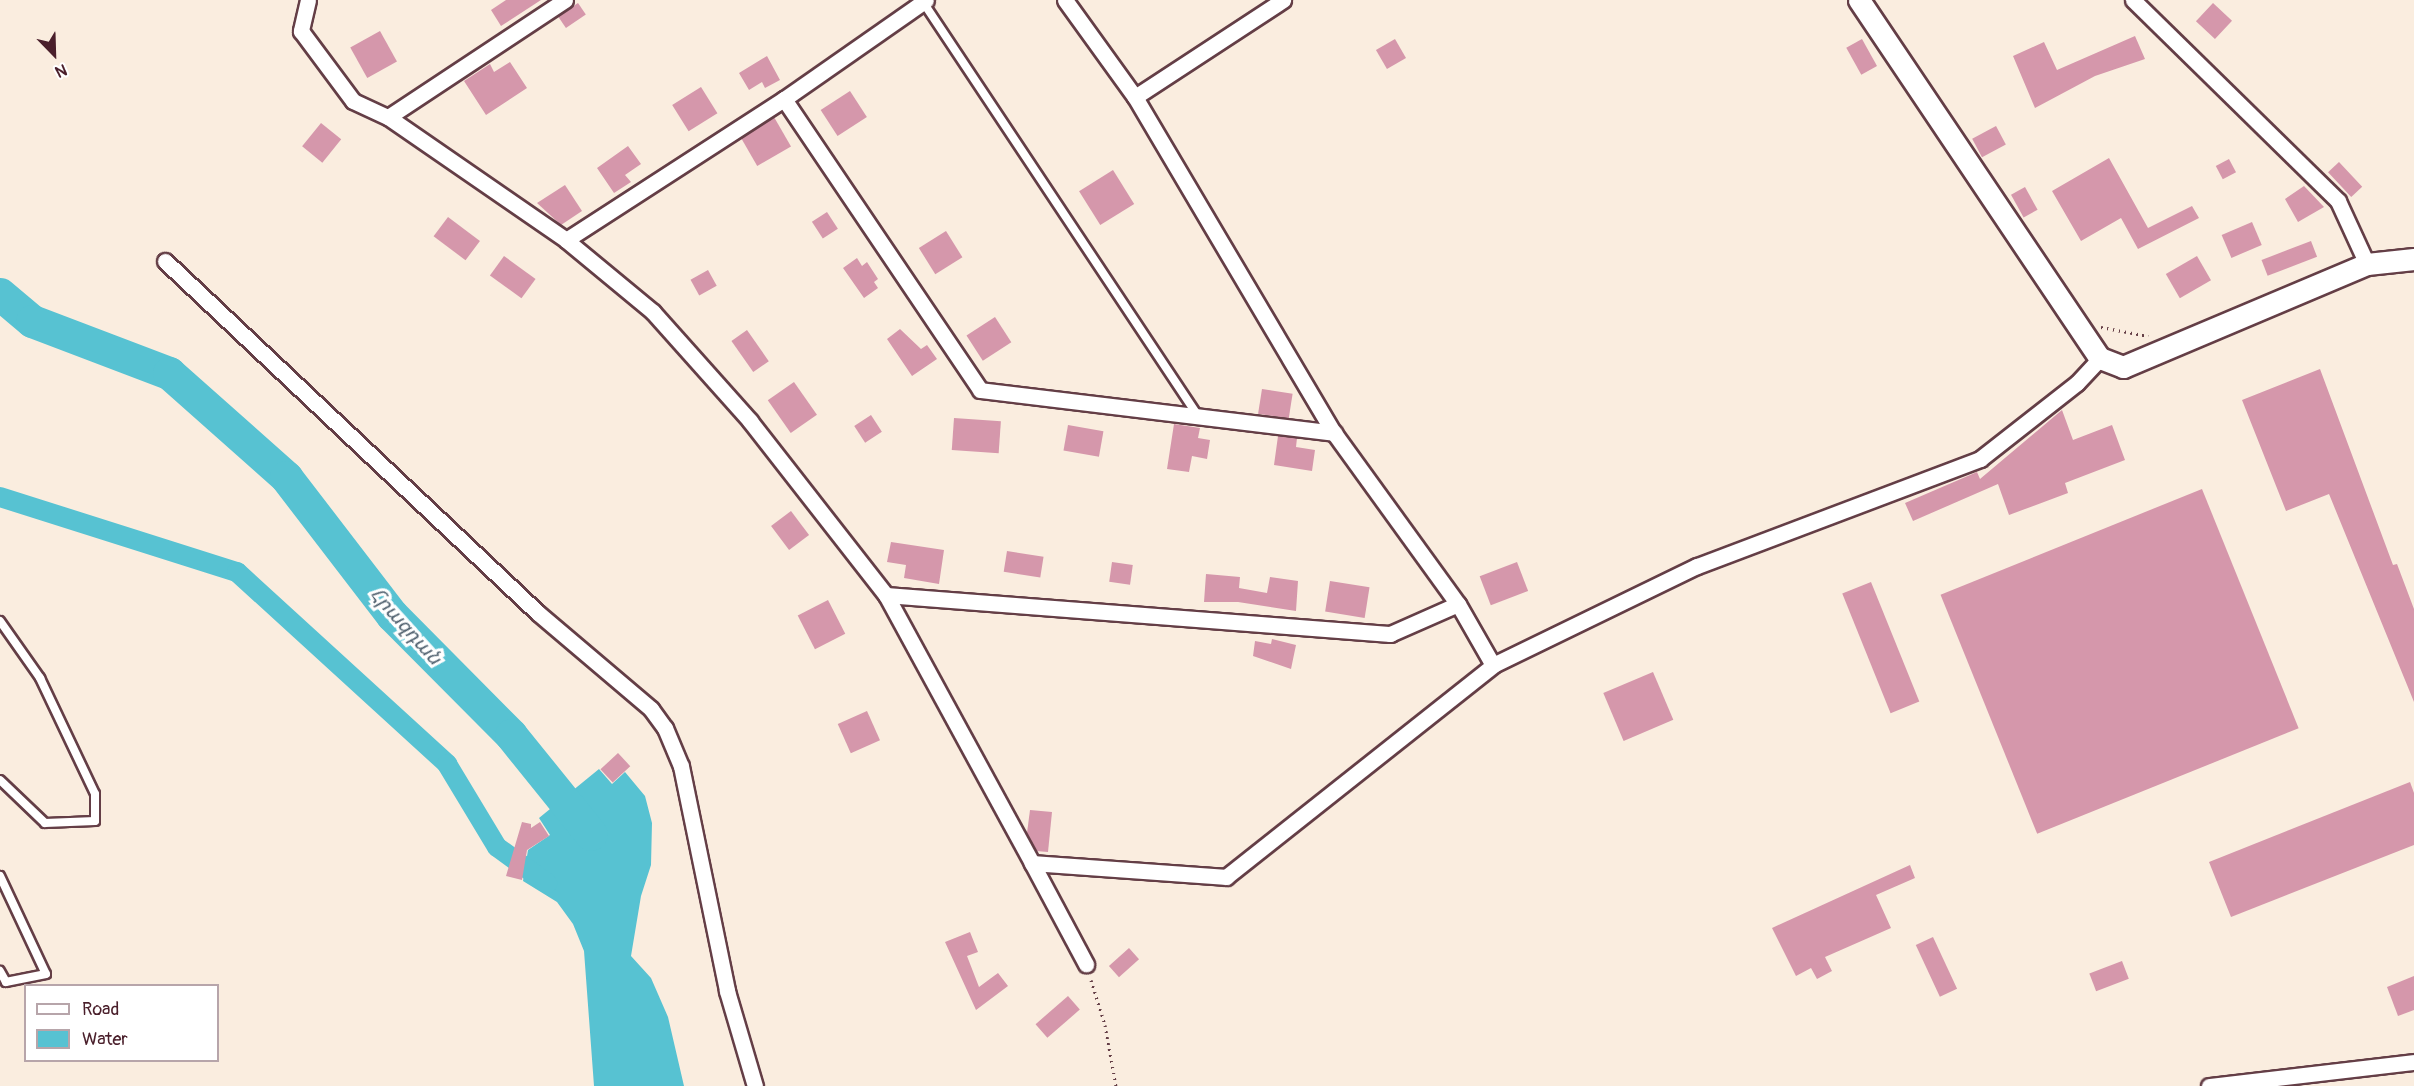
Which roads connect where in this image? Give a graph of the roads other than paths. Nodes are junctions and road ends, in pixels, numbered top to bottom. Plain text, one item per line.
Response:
1 (308, 0) edge
2 (565, 0) edge
3 (1065, 0) edge
4 (1283, 0) edge
5 (1859, 0) edge
6 (2133, 0) edge
7 (925, 1) edge
8 (1135, 97) junction
9 (784, 99) junction
10 (388, 117) junction
11 (566, 240) junction
12 (2414, 259) edge
13 (165, 261) dead end
14 (2367, 264) junction
15 (2100, 358) junction
16 (1199, 417) junction
17 (1334, 433) junction
18 (886, 595) junction
19 (1458, 604) junction
20 (0, 621) edge
21 (1493, 665) junction
22 (0, 780) edge
23 (1032, 863) junction
24 (0, 876) edge
25 (1086, 964) road end
26 (0, 971) edge
27 (2414, 1062) edge
28 (755, 1086) edge
29 (2209, 1086) edge

1 - 10 street
2 - 10 street
3 - 8 street
4 - 8 street
5 - 15 street
6 - 14 street
7 - 9 street
7 - 16 lane
8 - 17 street
9 - 11 street
9 - 16 street
10 - 11 street
11 - 18 street
12 - 14 street
13 - 28 street
14 - 15 street
15 - 21 street
16 - 17 street
17 - 19 street
18 - 19 street
18 - 23 street
19 - 21 street
20 - 22 lane
21 - 23 street
23 - 25 street
24 - 26 lane
27 - 29 street

